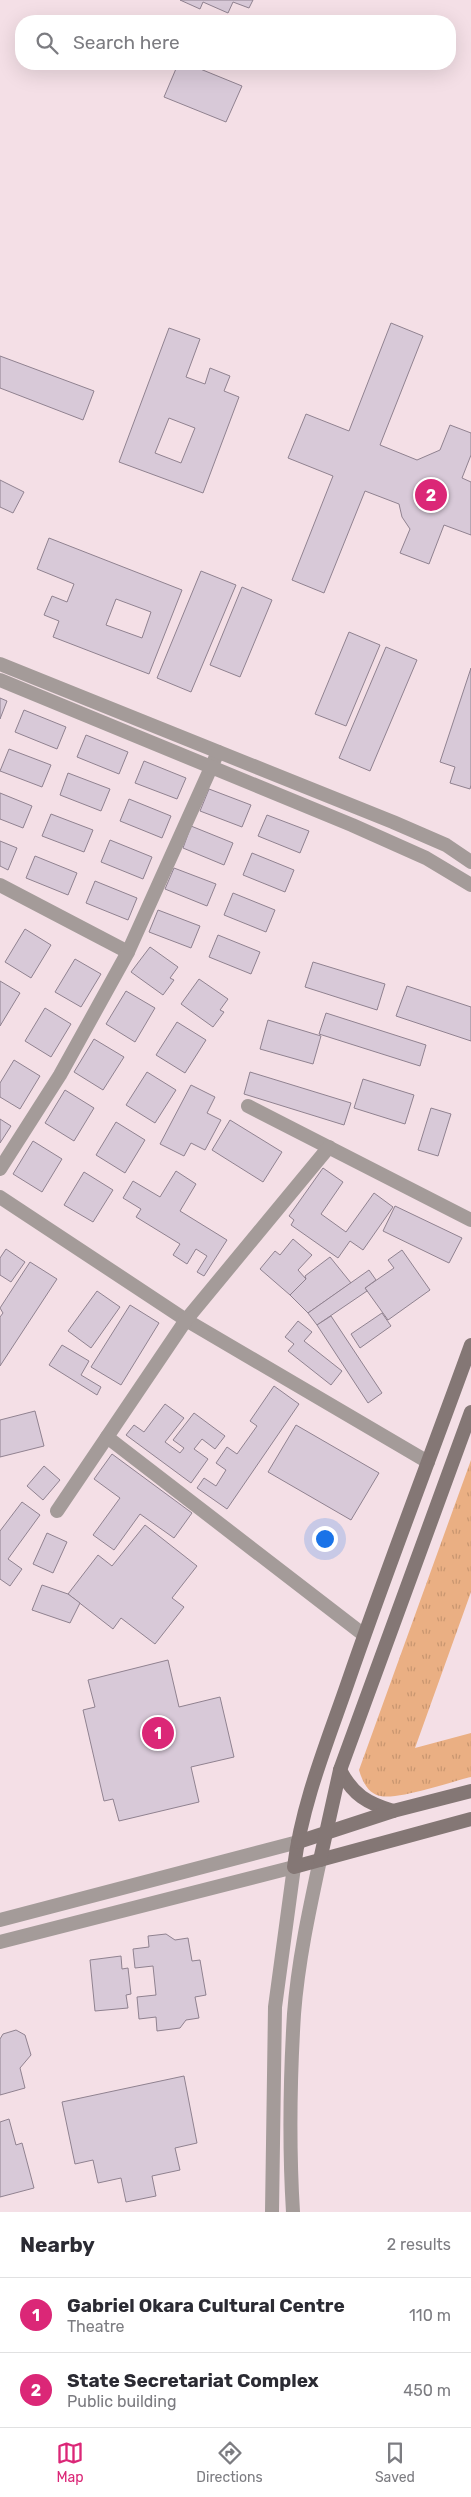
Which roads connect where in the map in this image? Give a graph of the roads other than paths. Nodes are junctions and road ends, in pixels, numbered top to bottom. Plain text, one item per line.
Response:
1 (0, 664) edge
2 (0, 680) edge
3 (218, 752) junction
4 (210, 766) junction
5 (471, 862) edge
6 (0, 885) edge
7 (471, 885) edge
8 (128, 952) junction
9 (248, 1106) dead end
10 (329, 1147) junction
11 (0, 1169) edge
12 (0, 1197) edge
13 (471, 1220) edge
14 (186, 1320) junction
15 (471, 1345) edge
16 (471, 1412) edge
17 (107, 1437) junction
18 (428, 1462) junction
19 (57, 1511) dead end
20 (364, 1635) junction
21 (340, 1770) junction
22 (471, 1791) edge
23 (393, 1811) junction
24 (471, 1819) edge
25 (324, 1834) junction
26 (298, 1842) junction
27 (320, 1860) junction
28 (294, 1867) junction
29 (0, 1920) edge
30 (0, 1942) edge
31 (272, 2212) edge
32 (293, 2212) edge

1 - 3 street
2 - 4 street
3 - 4 street
3 - 5 street
4 - 7 street
4 - 8 street
6 - 8 street
8 - 11 street
9 - 10 street
10 - 13 street
10 - 14 street
12 - 14 street
14 - 17 street
14 - 18 street
15 - 18 main road
16 - 21 main road
17 - 19 street
17 - 20 street
18 - 20 main road
20 - 26 main road
21 - 23 main road
21 - 25 main road
22 - 23 main road
23 - 25 main road
24 - 27 main road
25 - 26 main road
25 - 27 main road
26 - 28 main road
26 - 29 street
27 - 28 main road
27 - 32 street
28 - 30 street
28 - 31 street

